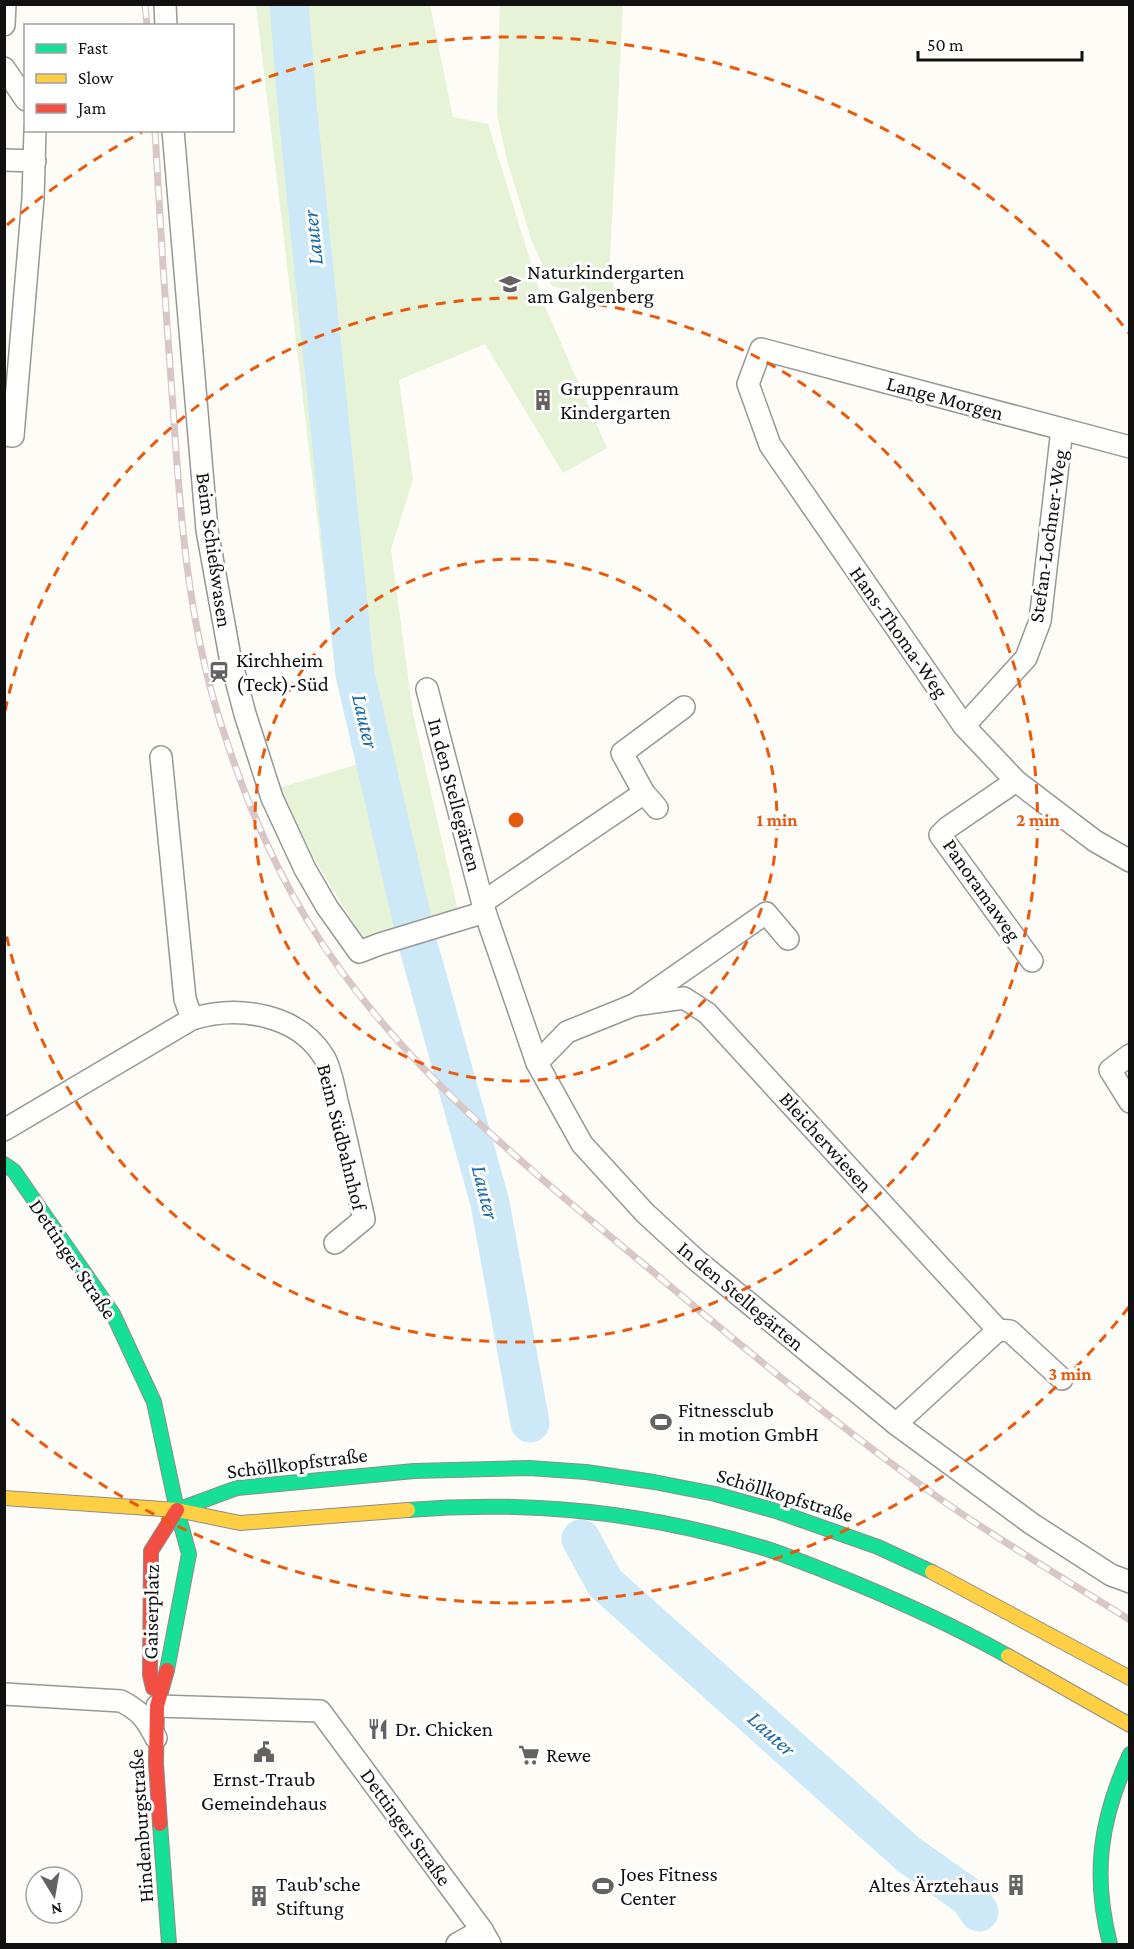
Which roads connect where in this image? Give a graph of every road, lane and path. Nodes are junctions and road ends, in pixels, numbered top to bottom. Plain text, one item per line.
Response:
1 (5, 4) edge
2 (165, 4) edge
3 (166, 24) edge
4 (4, 25) edge
5 (4, 68) edge
6 (24, 97) edge
7 (35, 132) edge
8 (173, 132) edge
9 (4, 160) edge
10 (35, 161) junction
11 (761, 349) joint
12 (1062, 429) junction
13 (9, 436) edge
14 (1130, 447) edge
15 (428, 688) dead end
16 (684, 707) dead end
17 (964, 726) junction
18 (161, 757) dead end
19 (1016, 781) junction
20 (1130, 861) edge
21 (484, 907) junction
22 (788, 939) dead end
23 (1032, 961) dead end
24 (634, 1005) junction
25 (192, 1019) junction
26 (1130, 1054) edge
27 (537, 1063) junction
28 (1130, 1102) edge
29 (4, 1130) edge
30 (4, 1164) edge
31 (4, 1178) edge
32 (335, 1243) dead end
33 (998, 1330) junction
34 (134, 1359) junction
35 (1062, 1379) dead end
36 (896, 1424) junction
37 (4, 1498) edge
38 (177, 1510) junction
39 (1130, 1582) edge
40 (1130, 1678) edge
41 (4, 1694) edge
42 (157, 1706) junction
43 (1130, 1725) edge
44 (156, 1738) junction
45 (1130, 1754) edge
46 (486, 1937) edge
47 (169, 1944) edge
48 (457, 1944) edge
49 (1110, 1944) edge

1 - 4 street
2 - 3 street
5 - 6 street
7 - 10 street
8 - 21 street, Beim Schießwasen
9 - 10 street
10 - 13 street
11 - 12 street, Lange Morgen
11 - 17 street, Hans-Thoma-Weg
12 - 14 street, Lange Morgen
12 - 17 street, Stefan-Lochner-Weg
15 - 21 street, In den Stellegärten
16 - 21 street, In den Stellegärten
17 - 19 street, Hans-Thoma-Weg
18 - 25 street
19 - 20 street, Hans-Thoma-Weg
19 - 23 street, Panoramaweg
21 - 27 street, In den Stellegärten
22 - 24 street, Bleicherwiesen
24 - 27 street, Bleicherwiesen
24 - 33 street, Bleicherwiesen
25 - 29 street, Beim Südbahnhof
25 - 32 street, Beim Südbahnhof
26 - 28 street
27 - 36 street, In den Stellegärten
30 - 34 main road, Dettinger Straße
31 - 34 main road, Dettinger Straße
33 - 35 street, Bleicherwiesen
33 - 36 street
34 - 38 main road, Dettinger Straße
36 - 39 street, In den Stellegärten
37 - 38 main road
38 - 40 main road, Schöllkopfstraße
38 - 42 main road, Gaiserplatz
38 - 42 main road, Gaiserplatz
38 - 43 main road
41 - 44 street
42 - 44 main road, Hindenburgstraße
42 - 46 street, Dettinger Straße
44 - 47 main road, Hindenburgstraße
45 - 49 main road
46 - 48 street

